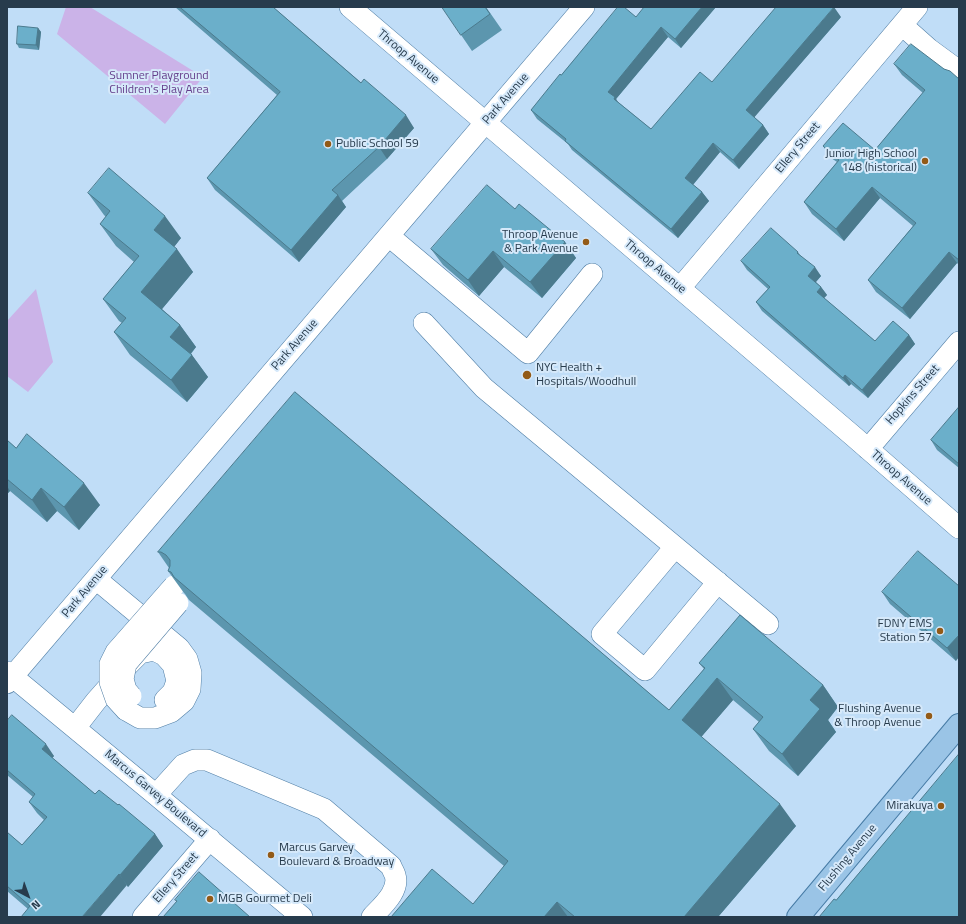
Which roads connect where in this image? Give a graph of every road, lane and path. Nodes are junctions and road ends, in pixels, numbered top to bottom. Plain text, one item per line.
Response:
1 (350, 7) edge
2 (584, 7) edge
3 (917, 7) edge
4 (902, 26) junction
5 (959, 71) edge
6 (485, 123) junction
7 (388, 236) junction
8 (592, 274) dead end
9 (680, 288) junction
10 (424, 323) dead end
11 (959, 342) edge
12 (868, 449) junction
13 (959, 528) edge
14 (675, 547) junction
15 (96, 579) junction
16 (718, 582) junction
17 (179, 591) edge
18 (768, 624) dead end
19 (9, 677) edge
20 (130, 705) junction
21 (959, 725) edge
22 (75, 728) junction
23 (156, 795) junction
24 (210, 839) junction
25 (143, 917) edge
26 (302, 917) edge
27 (372, 917) edge
28 (798, 917) edge

1 - 6 street, Throop Avenue
2 - 6 street, Park Avenue
3 - 4 street, Ellery Street
4 - 5 street
4 - 9 street, Ellery Street
6 - 7 street, Park Avenue
6 - 9 street, Throop Avenue
7 - 8 street
7 - 15 street, Park Avenue
9 - 12 street, Throop Avenue
10 - 14 street
11 - 12 street, Hopkins Street
12 - 13 street, Throop Avenue
14 - 16 street
14 - 16 street
15 - 19 street, Park Avenue
15 - 20 street
16 - 18 street
17 - 20 street, bridge
19 - 22 street, Marcus Garvey Boulevard
20 - 22 street
21 - 28 main road, Flushing Avenue
22 - 23 street, Marcus Garvey Boulevard
23 - 24 street, Marcus Garvey Boulevard
23 - 27 street
24 - 25 street, Ellery Street
24 - 26 street, Marcus Garvey Boulevard

